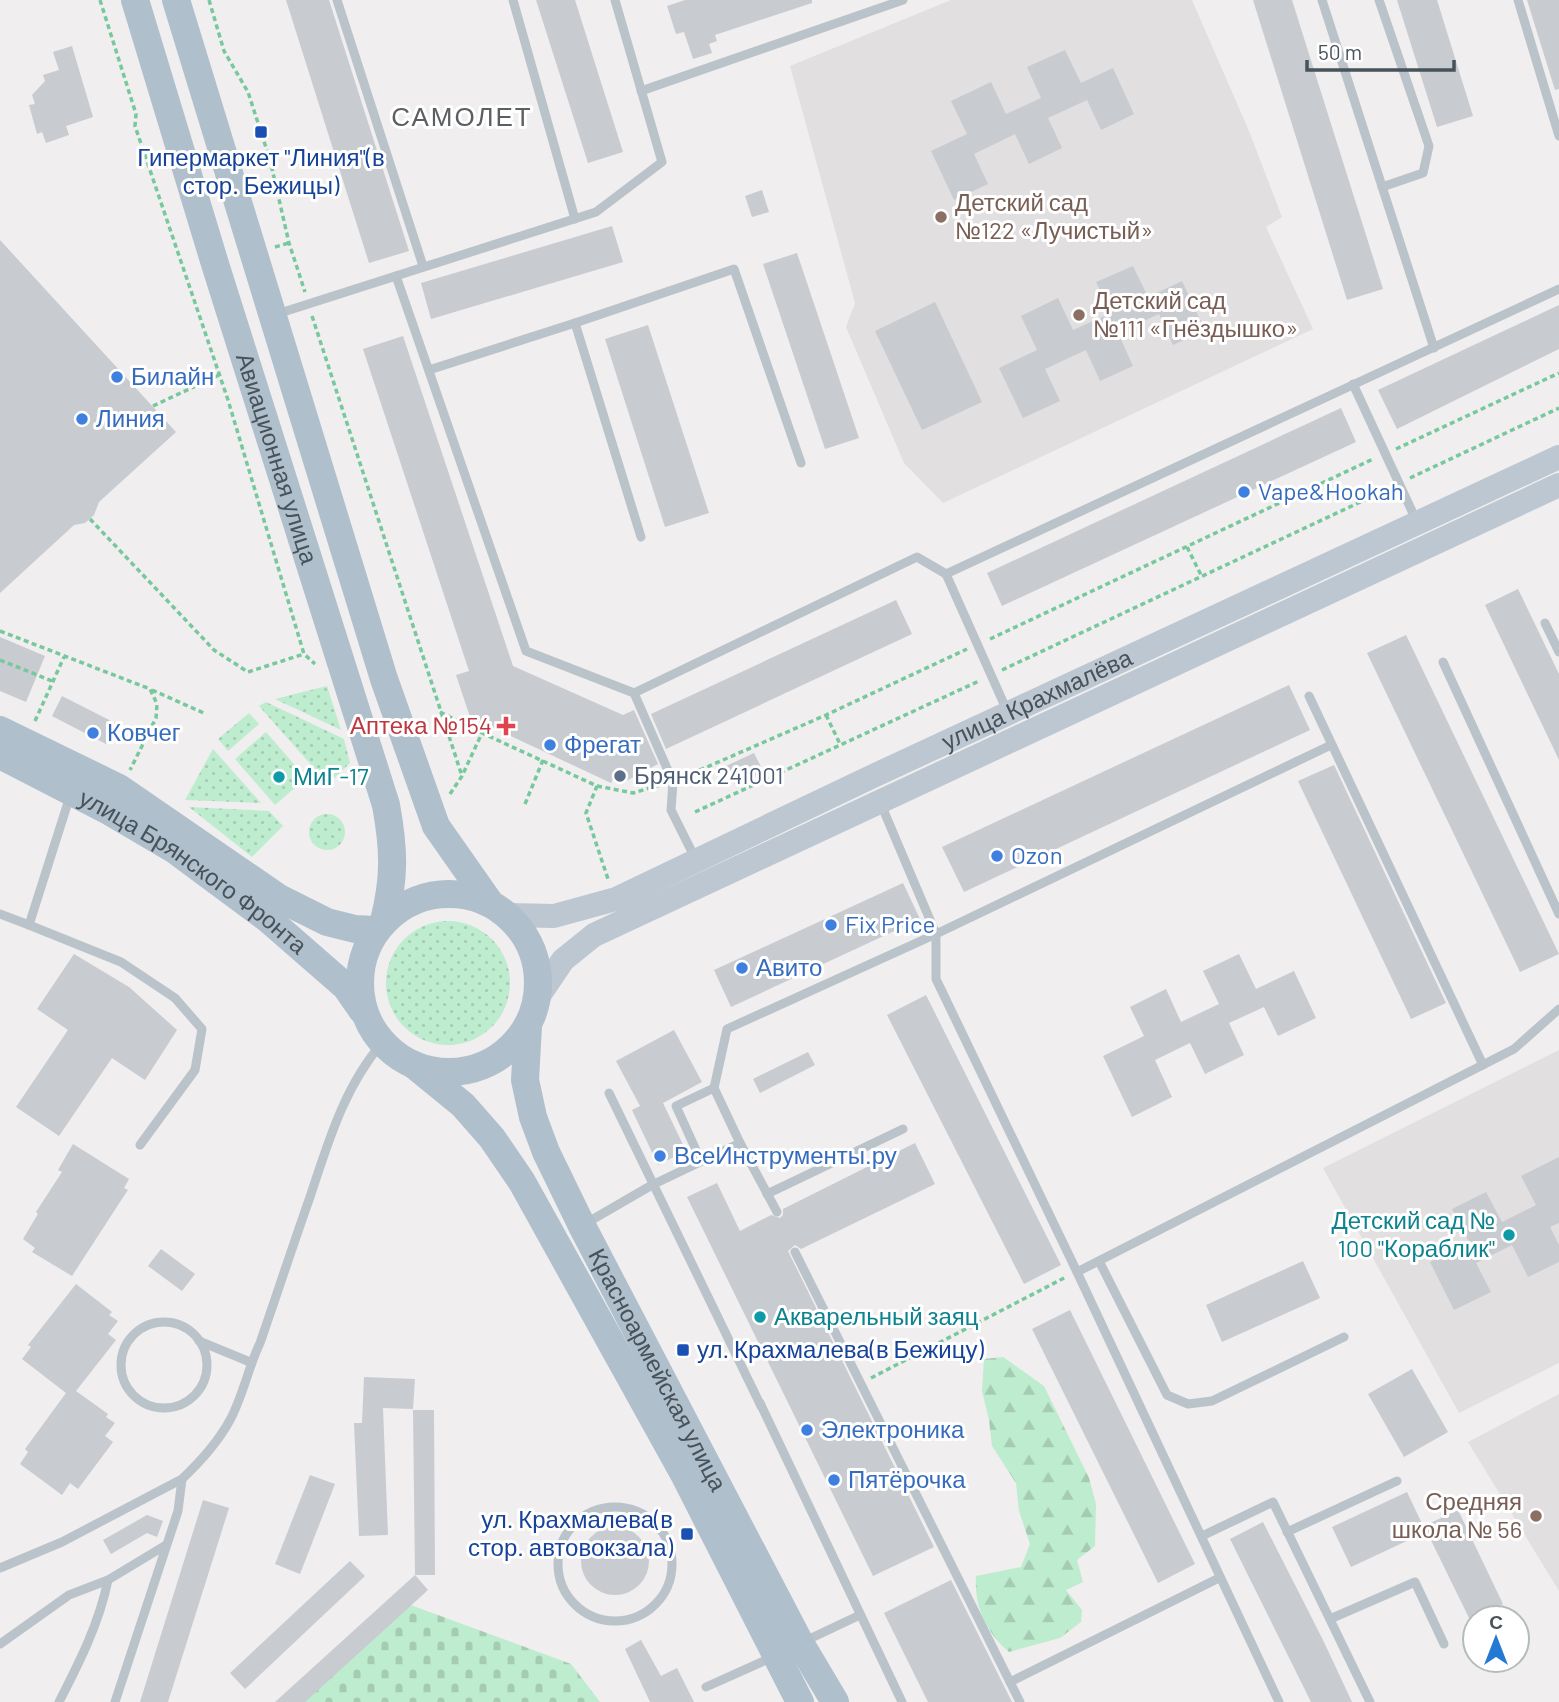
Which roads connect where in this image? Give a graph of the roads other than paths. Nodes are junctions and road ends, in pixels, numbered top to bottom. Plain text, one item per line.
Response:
1 (135, 0) edge
2 (176, 0) edge
3 (337, 0) edge
4 (513, 0) edge
5 (615, 0) edge
6 (903, 0) edge
7 (1322, 0) edge
8 (1379, 0) edge
9 (1518, 0) edge
10 (641, 92) junction
11 (1559, 136) edge
12 (1382, 187) junction
13 (575, 219) junction
14 (423, 265) junction
15 (396, 276) junction
16 (1559, 289) edge
17 (272, 316) junction
18 (575, 323) junction
19 (1434, 348) junction
20 (429, 370) junction
21 (1353, 384) junction
22 (1559, 457) edge
23 (801, 463) dead end
24 (1559, 485) edge
25 (1418, 524) junction
26 (641, 537) dead end
27 (946, 574) junction
28 (1545, 623) dead end
29 (1559, 652) edge
30 (1443, 662) dead end
31 (634, 693) junction
32 (1309, 696) dead end
33 (1008, 714) junction
34 (0, 730) edge
35 (1331, 745) junction
36 (0, 755) edge
37 (869, 778) junction
38 (76, 780) junction
39 (880, 802) junction
40 (696, 860) junction
41 (499, 909) junction
42 (0, 914) edge
43 (1559, 914) edge
44 (29, 925) junction
45 (380, 925) junction
46 (936, 934) junction
47 (538, 998) junction
48 (1559, 1009) edge
49 (364, 1013) junction
50 (528, 1026) junction
51 (382, 1043) junction
52 (414, 1065) junction
53 (1483, 1065) junction
54 (714, 1088) junction
55 (608, 1093) dead end
56 (903, 1129) dead end
57 (740, 1143) junction
58 (140, 1145) dead end
59 (701, 1161) junction
60 (652, 1185) junction
61 (767, 1194) junction
62 (777, 1212) dead end
63 (582, 1226) junction
64 (795, 1252) dead end
65 (1098, 1261) junction
66 (1077, 1272) junction
67 (1343, 1337) dead end
68 (199, 1341) junction
69 (250, 1362) junction
70 (182, 1479) junction
71 (1397, 1481) dead end
72 (1287, 1532) junction
73 (1202, 1536) junction
74 (166, 1545) junction
75 (0, 1568) edge
76 (1219, 1578) junction
77 (108, 1580) junction
78 (661, 1598) joint
79 (860, 1615) junction
80 (1330, 1619) junction
81 (0, 1644) edge
82 (1444, 1644) dead end
83 (788, 1649) junction
84 (1010, 1682) junction
85 (706, 1687) dead end
86 (59, 1702) edge
87 (115, 1702) edge
88 (800, 1702) edge
89 (835, 1702) edge
90 (902, 1702) edge
91 (1020, 1702) edge
92 (1279, 1702) edge
93 (1370, 1702) edge

1 - 45 main road, Авиационная улица
2 - 17 main road, Авиационная улица
3 - 14 lane
4 - 13 lane
5 - 10 lane
6 - 10 lane
7 - 12 lane
8 - 12 lane
9 - 11 lane
10 - 13 lane
12 - 19 lane
13 - 14 lane
14 - 15 lane
15 - 17 lane
15 - 20 lane
16 - 19 lane
17 - 41 main road, Авиационная улица
18 - 20 lane
18 - 23 lane
18 - 26 lane
19 - 21 lane
20 - 31 lane
21 - 25 lane
21 - 27 lane
22 - 25 main road, улица Крахмалёва
24 - 39 main road, улица Крахмалёва
25 - 33 main road, улица Крахмалёва
27 - 31 lane
27 - 33 lane
28 - 29 lane
30 - 43 lane
31 - 40 lane
32 - 35 lane
33 - 37 main road, улица Крахмалёва
34 - 38 main road, улица Брянского Фронта
35 - 46 lane
35 - 53 lane
36 - 38 main road, улица Брянского Фронта
37 - 39 lane
37 - 40 main road, улица Крахмалёва
38 - 44 lane
38 - 45 main road, улица Брянского Фронта
38 - 49 main road, улица Брянского Фронта
39 - 46 lane
39 - 47 main road, улица Крахмалёва
40 - 41 main road, улица Крахмалёва
41 - 45 main road
41 - 47 main road
42 - 44 lane
44 - 58 lane
45 - 49 main road
46 - 54 lane
46 - 66 lane
47 - 50 main road
48 - 53 lane
49 - 51 main road
50 - 52 main road
50 - 63 main road, Красноармейская улица
51 - 52 main road
51 - 69 lane
52 - 83 main road, Красноармейская улица
53 - 65 lane
54 - 57 lane
54 - 59 lane
55 - 60 lane
56 - 61 lane
57 - 59 lane
57 - 61 lane
59 - 60 lane
60 - 63 lane
60 - 79 lane
61 - 62 lane
63 - 83 main road, Красноармейская улица
64 - 84 lane
65 - 66 lane
65 - 67 lane
66 - 73 lane
68 - 68 lane
68 - 69 lane
69 - 70 lane
70 - 74 lane
70 - 75 lane
71 - 72 lane
72 - 73 lane
72 - 80 lane
73 - 76 lane
74 - 77 lane
74 - 87 lane
76 - 84 lane
76 - 92 lane
77 - 81 lane
77 - 86 lane
78 - 78 lane
79 - 83 lane
79 - 90 lane
80 - 82 lane
80 - 93 lane
83 - 85 lane
83 - 88 main road, Красноармейская улица
83 - 89 main road, Красноармейская улица
84 - 91 lane

